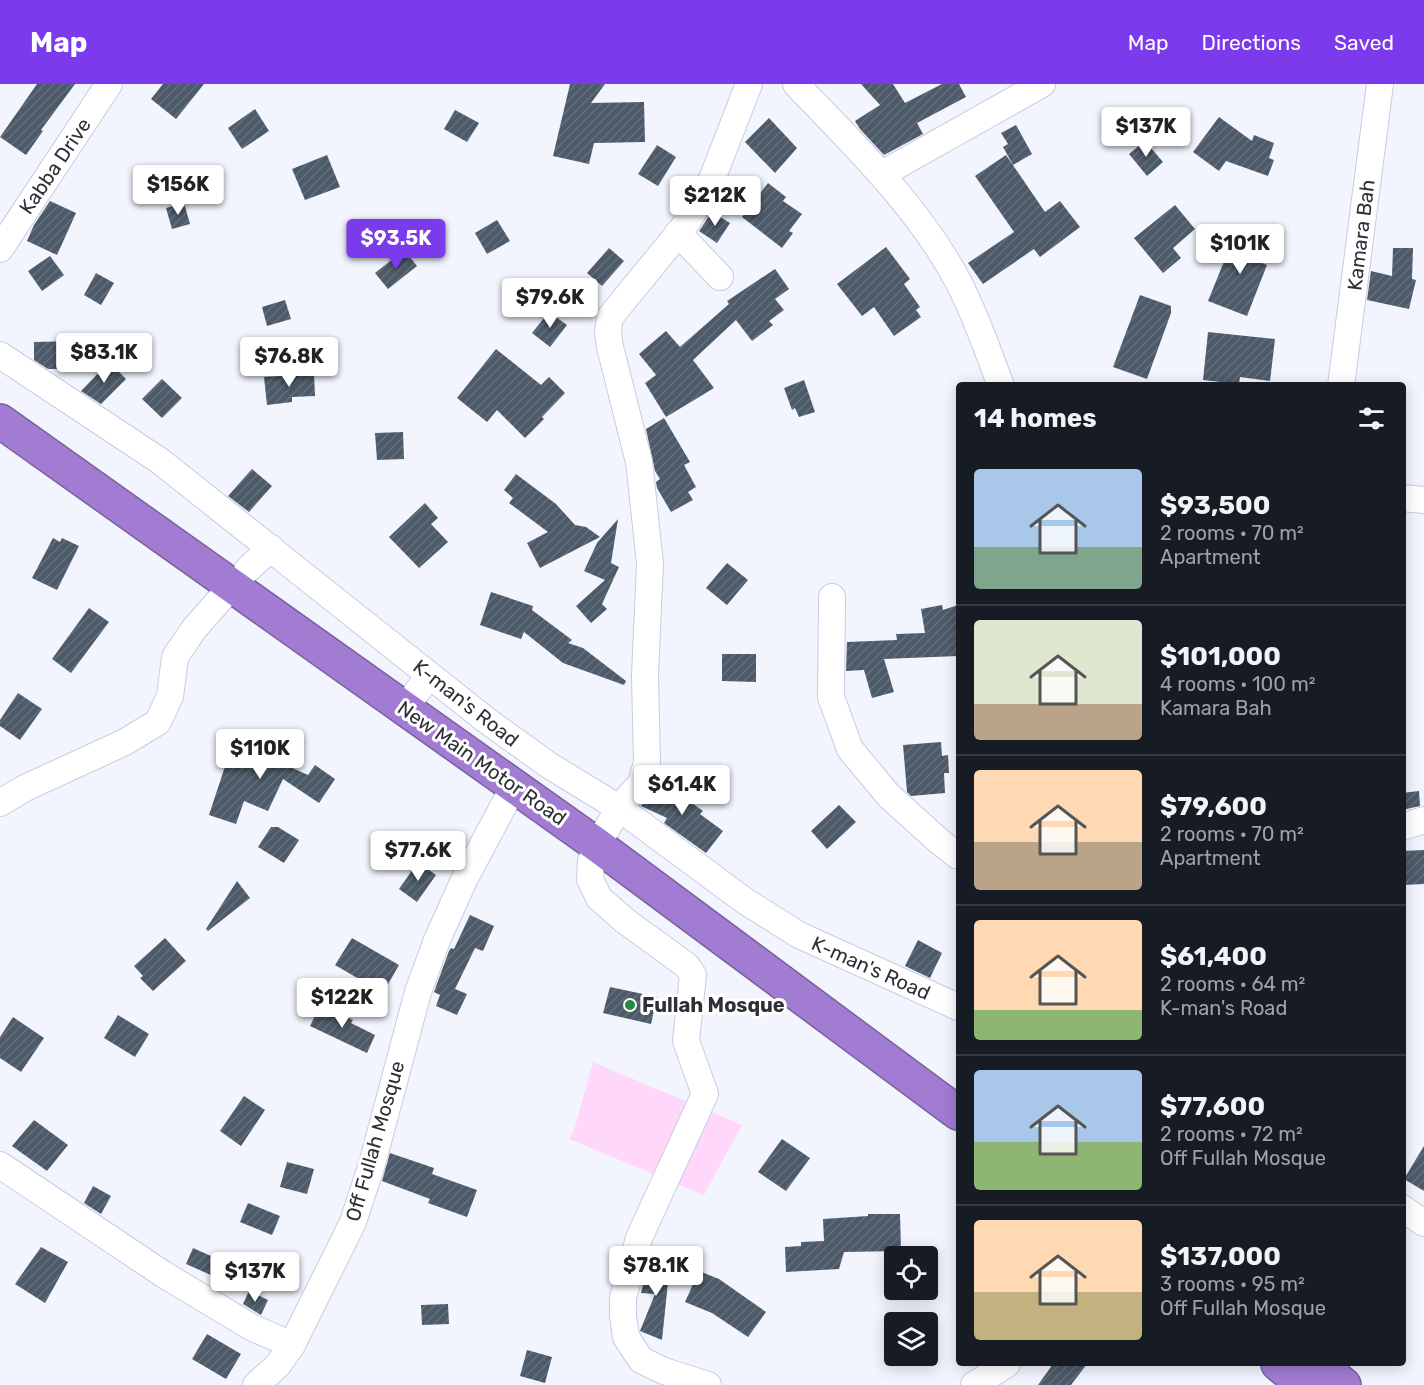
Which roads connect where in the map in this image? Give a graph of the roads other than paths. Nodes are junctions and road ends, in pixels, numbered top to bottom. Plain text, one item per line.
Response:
1 (110, 84) edge
2 (749, 84) edge
3 (796, 84) edge
4 (1042, 84) edge
5 (1380, 84) edge
6 (882, 174) junction
7 (678, 233) junction
8 (0, 249) edge
9 (720, 277) dead end
10 (0, 355) edge
11 (999, 382) edge
12 (1342, 382) edge
13 (0, 397) edge
14 (0, 421) edge
15 (1406, 498) edge
16 (1424, 500) edge
17 (271, 548) junction
18 (239, 578) junction
19 (832, 597) dead end
20 (422, 684) junction
21 (514, 786) junction
22 (0, 803) edge
23 (1424, 820) edge
24 (1406, 826) edge
25 (607, 828) junction
26 (956, 854) edge
27 (956, 1006) edge
28 (956, 1087) edge
29 (956, 1111) edge
30 (0, 1165) edge
31 (1406, 1211) edge
32 (1424, 1223) edge
33 (292, 1345) junction
34 (1004, 1366) edge
35 (1281, 1366) edge
36 (1321, 1366) edge
37 (256, 1385) edge
38 (708, 1385) edge
39 (974, 1385) edge
40 (1305, 1385) edge
41 (1344, 1385) edge

1 - 8 street, Kabba Drive
2 - 7 street
3 - 6 street
4 - 6 street
5 - 12 street, Kamara Bah
6 - 11 street
7 - 9 street
7 - 25 street
10 - 17 street, K-man's Road
13 - 18 highway, New Main Motor Road
14 - 18 highway, New Main Motor Road
15 - 16 street
17 - 18 street
17 - 20 street, K-man's Road
18 - 20 highway, New Main Motor Road
18 - 21 highway, New Main Motor Road
18 - 22 street
19 - 26 street
20 - 25 highway, New Main Motor Road
21 - 25 highway, New Main Motor Road
21 - 33 street, Off Fullah Mosque
23 - 24 street
25 - 27 street, K-man's Road
25 - 28 highway, New Main Motor Road
25 - 29 highway, New Main Motor Road
25 - 38 street
30 - 33 street
31 - 32 street
33 - 37 street, Off Fullah Mosque
34 - 39 street
35 - 40 highway
36 - 41 highway

